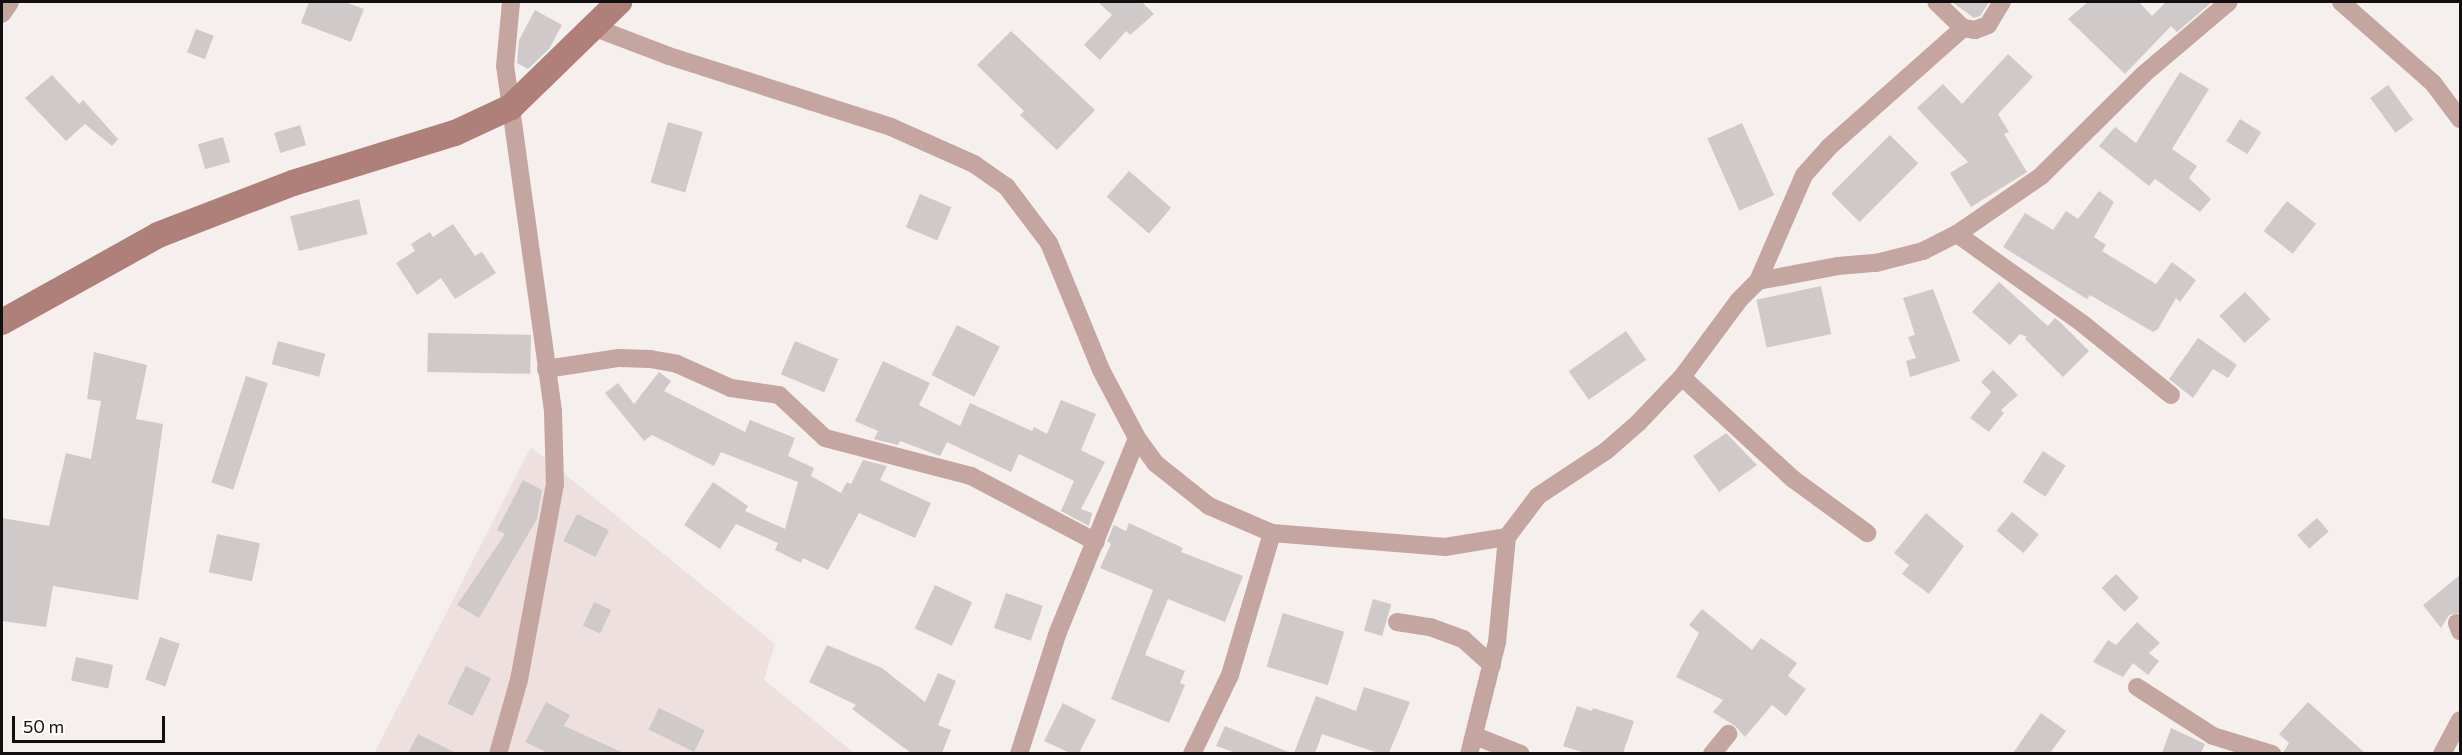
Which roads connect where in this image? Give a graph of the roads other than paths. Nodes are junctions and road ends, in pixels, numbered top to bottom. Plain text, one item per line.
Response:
1 (10, 2) edge
2 (511, 2) edge
3 (619, 2) edge
4 (1936, 2) edge
5 (2002, 2) edge
6 (2229, 2) edge
7 (2341, 2) edge
8 (2, 14) edge
9 (592, 27) junction
10 (1963, 28) junction
11 (511, 107) junction
12 (2460, 119) edge
13 (1957, 234) junction
14 (1758, 281) junction
15 (2, 322) edge
16 (546, 369) junction
17 (1682, 377) junction
18 (2171, 395) dead end
19 (1137, 438) junction
20 (1272, 533) junction
21 (1867, 533) dead end
22 (1507, 537) junction
23 (1096, 542) junction
24 (1397, 622) dead end
25 (1492, 665) junction
26 (2137, 687) dead end
27 (2460, 720) edge
28 (1728, 734) dead end
29 (1475, 736) junction
30 (498, 753) edge
31 (1019, 753) edge
32 (1192, 753) edge
33 (1469, 753) edge
34 (1521, 753) edge
35 (1712, 753) edge
36 (2272, 753) edge
37 (2442, 753) edge

1 - 8 street
2 - 11 street
3 - 9 street
4 - 10 street
5 - 10 street
6 - 13 street
7 - 12 street
9 - 11 street
9 - 19 street
10 - 14 street
11 - 15 street
11 - 16 street
13 - 14 street
13 - 18 street
14 - 17 street
16 - 23 street
16 - 30 street
17 - 21 street
17 - 22 street
19 - 20 street
19 - 23 street
20 - 22 street
20 - 32 street
22 - 25 street
23 - 31 street
24 - 25 street
25 - 29 street
26 - 36 street
27 - 37 street
28 - 35 street
29 - 33 street
29 - 34 street

